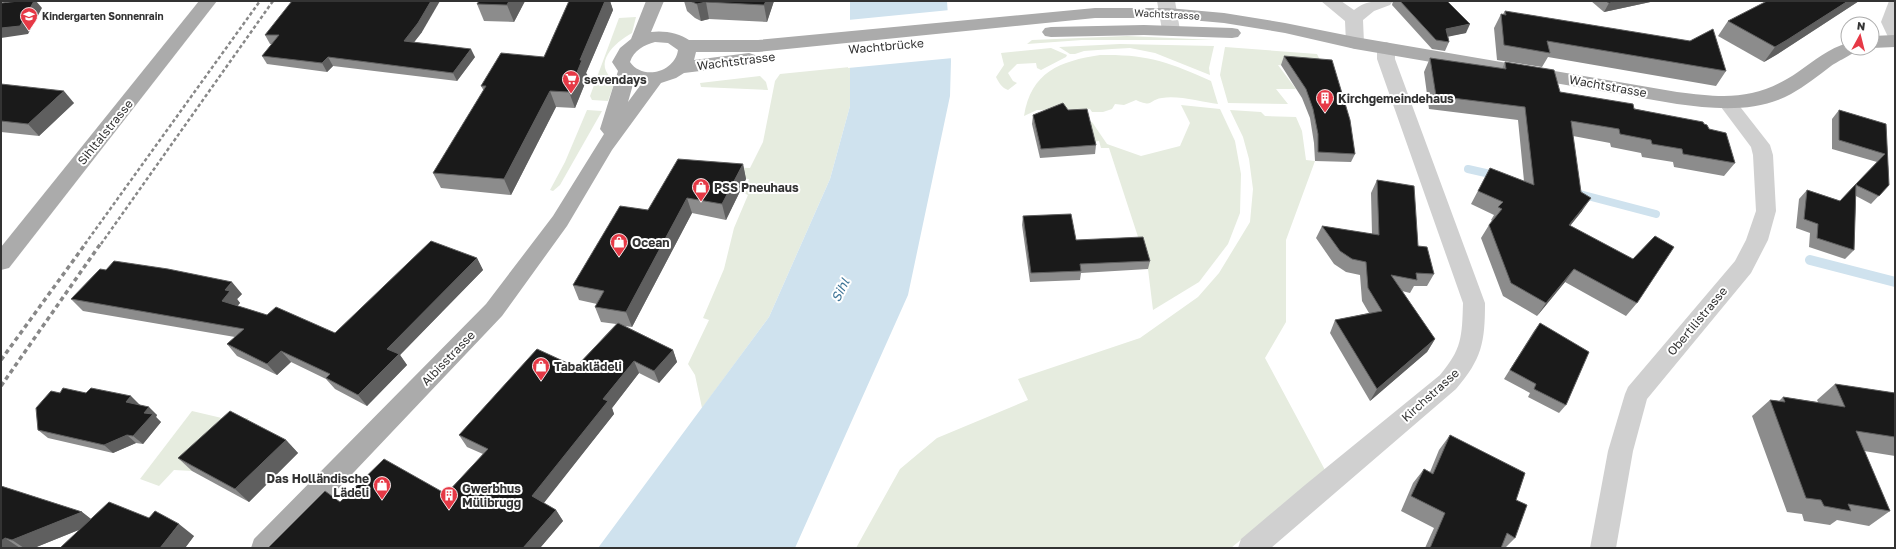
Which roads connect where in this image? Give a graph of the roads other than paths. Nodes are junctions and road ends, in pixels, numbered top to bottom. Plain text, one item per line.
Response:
1 (208, 1) edge
2 (655, 1) edge
3 (1330, 1) edge
4 (1384, 1) edge
5 (1895, 4) edge
6 (1169, 15) edge
7 (1354, 19) junction
8 (665, 20) edge
9 (978, 31) joint
10 (1895, 35) edge
11 (1895, 41) edge
12 (639, 42) junction
13 (1880, 42) edge
14 (1355, 43) junction
15 (686, 46) junction
16 (1386, 48) junction
17 (794, 49) junction
18 (1840, 52) edge
19 (679, 68) junction
20 (627, 72) junction
21 (655, 78) junction
22 (1726, 103) junction
23 (606, 146) junction
24 (1, 262) edge
25 (264, 548) edge
26 (1251, 548) edge
27 (1603, 548) edge

1 - 24 main road, Sihltalstrasse
2 - 12 main road
3 - 7 street
4 - 7 street
5 - 10 street
6 - 9 main road, Wachtstrasse
6 - 14 main road, Wachtstrasse
7 - 14 street
8 - 12 main road
8 - 15 main road
9 - 17 main road, Wachtbrücke
11 - 13 main road
12 - 20 main road
14 - 16 main road, Wachtstrasse
15 - 17 main road, Wachtstrasse
15 - 19 main road
16 - 22 main road, Wachtstrasse
16 - 26 street, Kirchstrasse
17 - 19 main road, Wachtstrasse
18 - 22 main road, Wachtstrasse
19 - 21 main road, Wachtstrasse
20 - 21 main road
20 - 23 main road, Albisstrasse
21 - 23 main road, Albisstrasse
22 - 27 street, Obertilistrasse
23 - 25 main road, Albisstrasse

